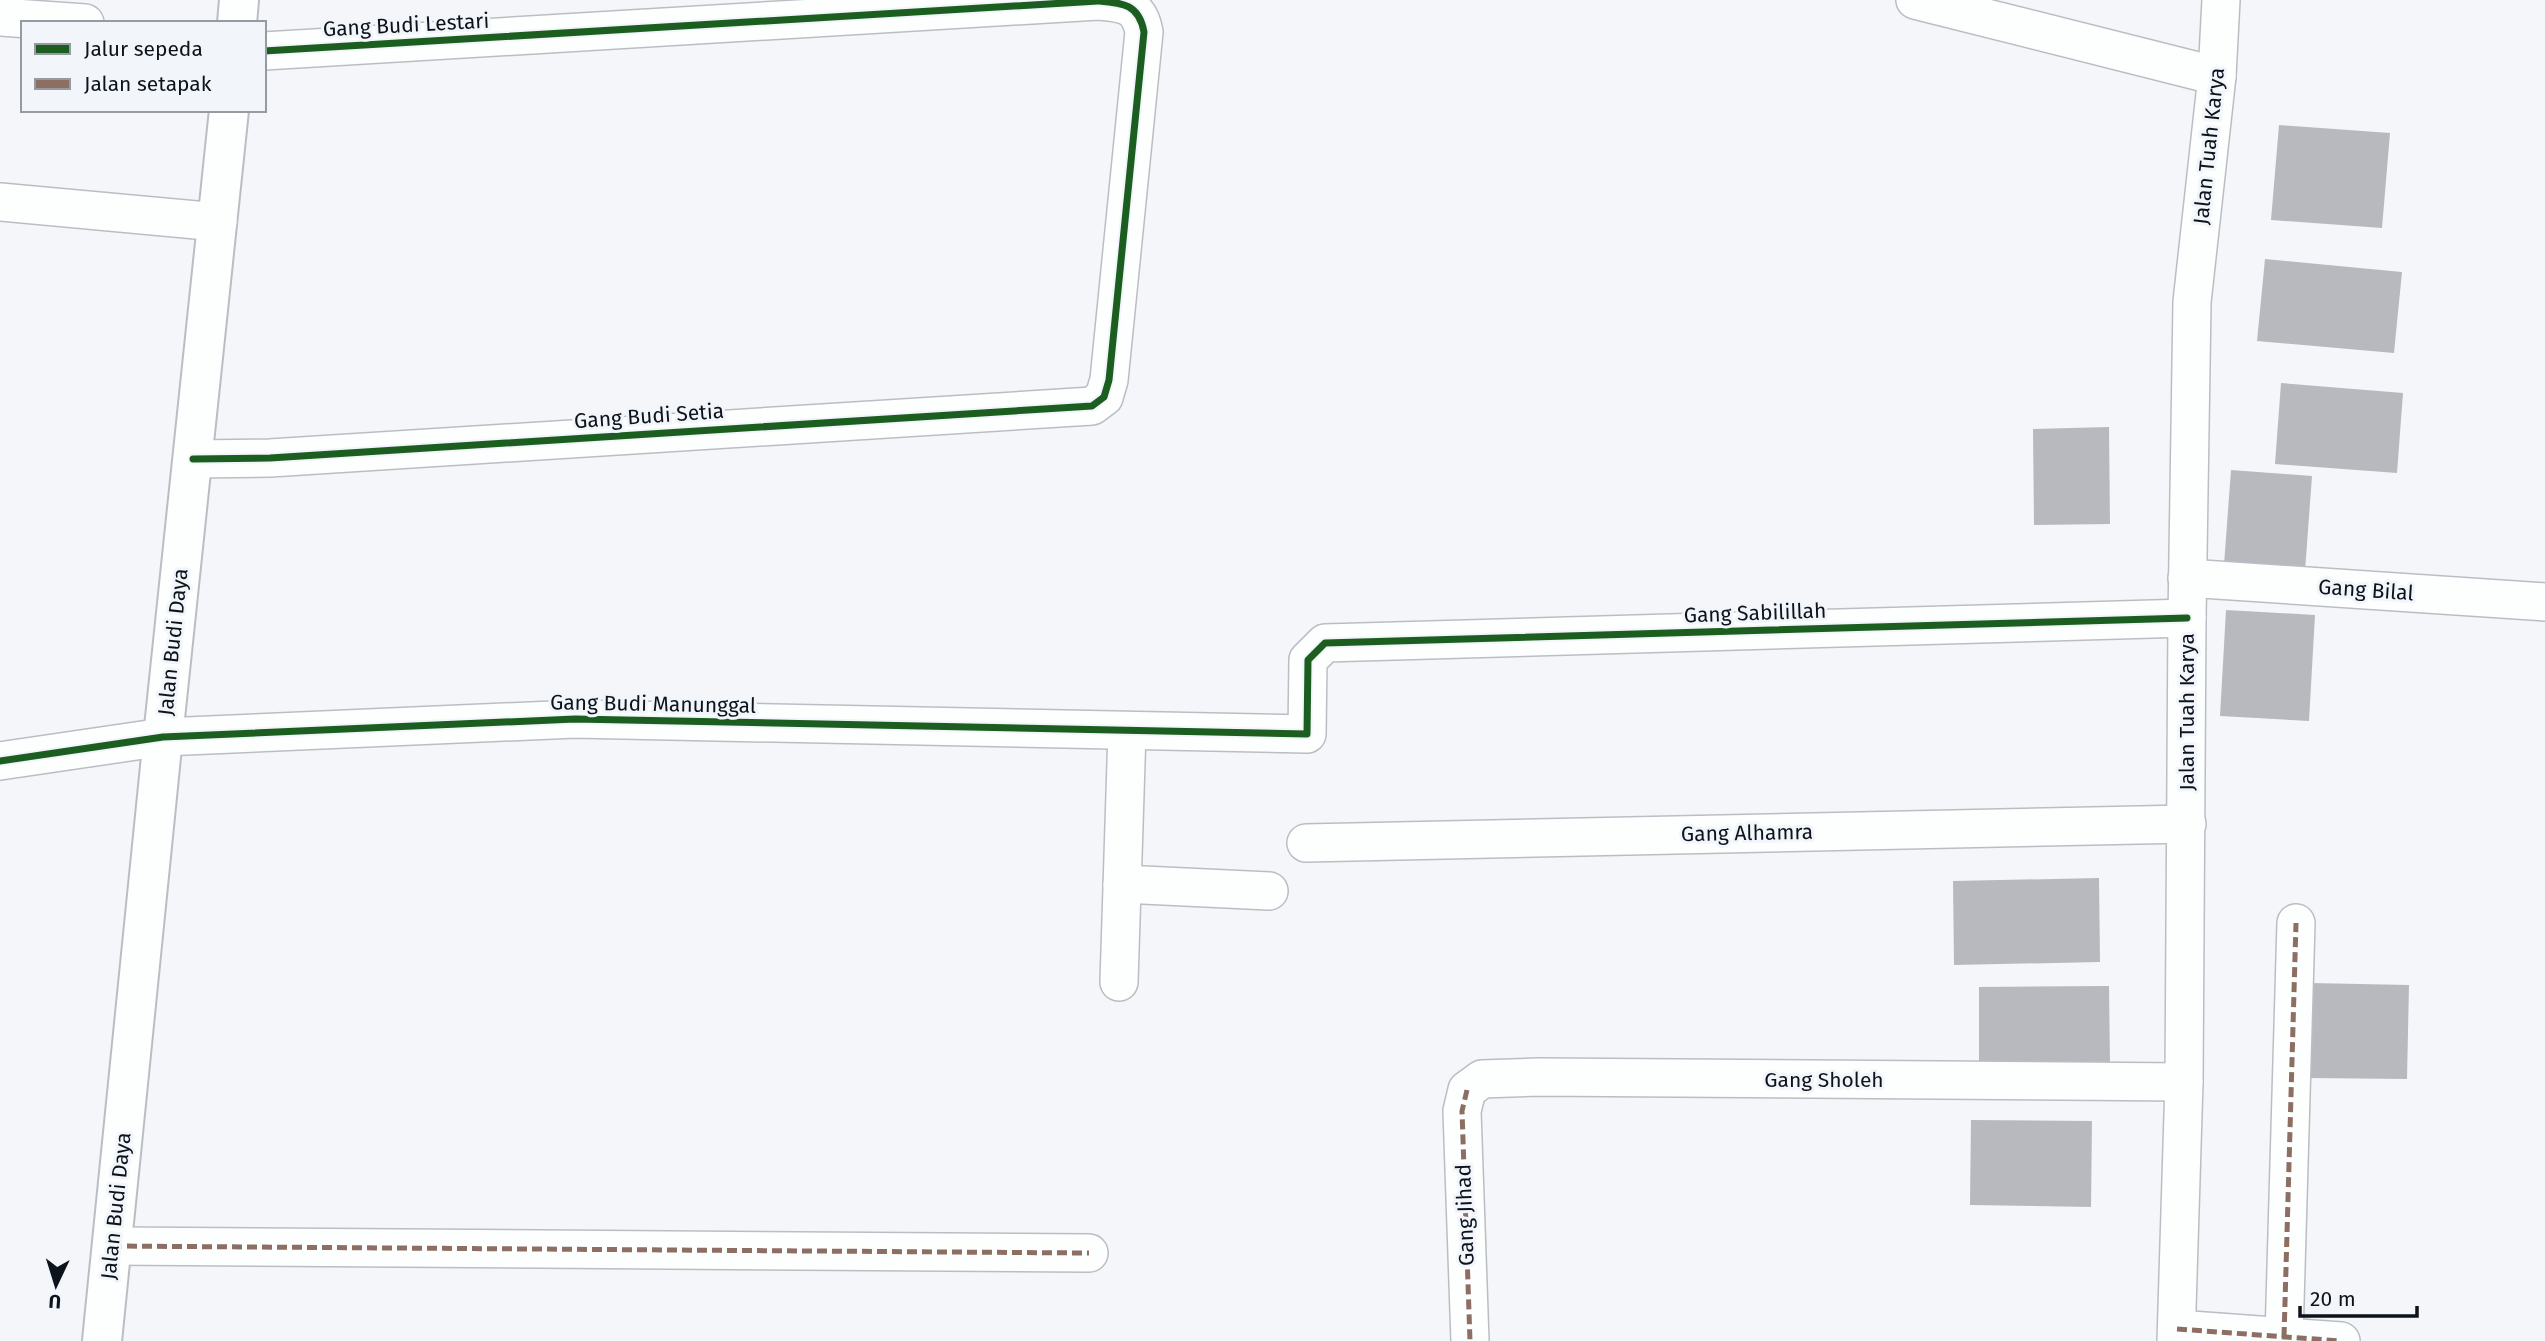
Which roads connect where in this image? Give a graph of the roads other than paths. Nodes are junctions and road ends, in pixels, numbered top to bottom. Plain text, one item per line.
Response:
1 (239, 0) edge
2 (1915, 0) edge
3 (2221, 0) edge
4 (0, 17) edge
5 (57, 21) edge
6 (237, 21) edge
7 (266, 51) edge
8 (2217, 76) junction
9 (229, 112) edge
10 (0, 202) edge
11 (218, 222) junction
12 (1104, 397) joint
13 (193, 459) junction
14 (2188, 578) junction
15 (2545, 602) edge
16 (2187, 618) junction
17 (1127, 731) junction
18 (1307, 734) joint
19 (163, 737) junction
20 (0, 761) edge
21 (2187, 824) junction
22 (1306, 843) dead end
23 (1122, 884) junction
24 (1269, 891) dead end
25 (2296, 923) dead end
26 (1119, 982) dead end
27 (2184, 1082) junction
28 (1467, 1090) joint
29 (112, 1246) junction
30 (1089, 1253) dead end
31 (2177, 1335) edge
32 (2284, 1337) junction
33 (102, 1341) edge
34 (1469, 1341) edge
35 (2341, 1341) edge

1 - 6 street
2 - 8 street
3 - 8 street, Jalan Tuah Karya
4 - 5 street
7 - 12 street, Gang Budi Lestari
8 - 14 street, Jalan Tuah Karya
9 - 11 street, Jalan Budi Daya
10 - 11 street
11 - 13 street, Jalan Budi Daya
12 - 13 street, Gang Budi Setia
13 - 19 street, Jalan Budi Daya
14 - 15 street, Gang Bilal
14 - 16 street, Jalan Tuah Karya
16 - 18 street, Gang Sabilillah
16 - 21 street, Jalan Tuah Karya
17 - 18 street, Gang Budi Manunggal
17 - 19 street, Gang Budi Manunggal
17 - 23 street
19 - 20 street, Gang Budi Manunggal
19 - 29 street, Jalan Budi Daya
21 - 22 street, Gang Alhamra
21 - 27 street, Jalan Tuah Karya
23 - 24 street
23 - 26 street
25 - 32 street
27 - 28 street, Gang Sholeh
27 - 31 street, Jalan Tuah Karya
28 - 34 street, Gang Jihad
29 - 30 street
29 - 33 street, Jalan Budi Daya
31 - 32 street
32 - 35 street

